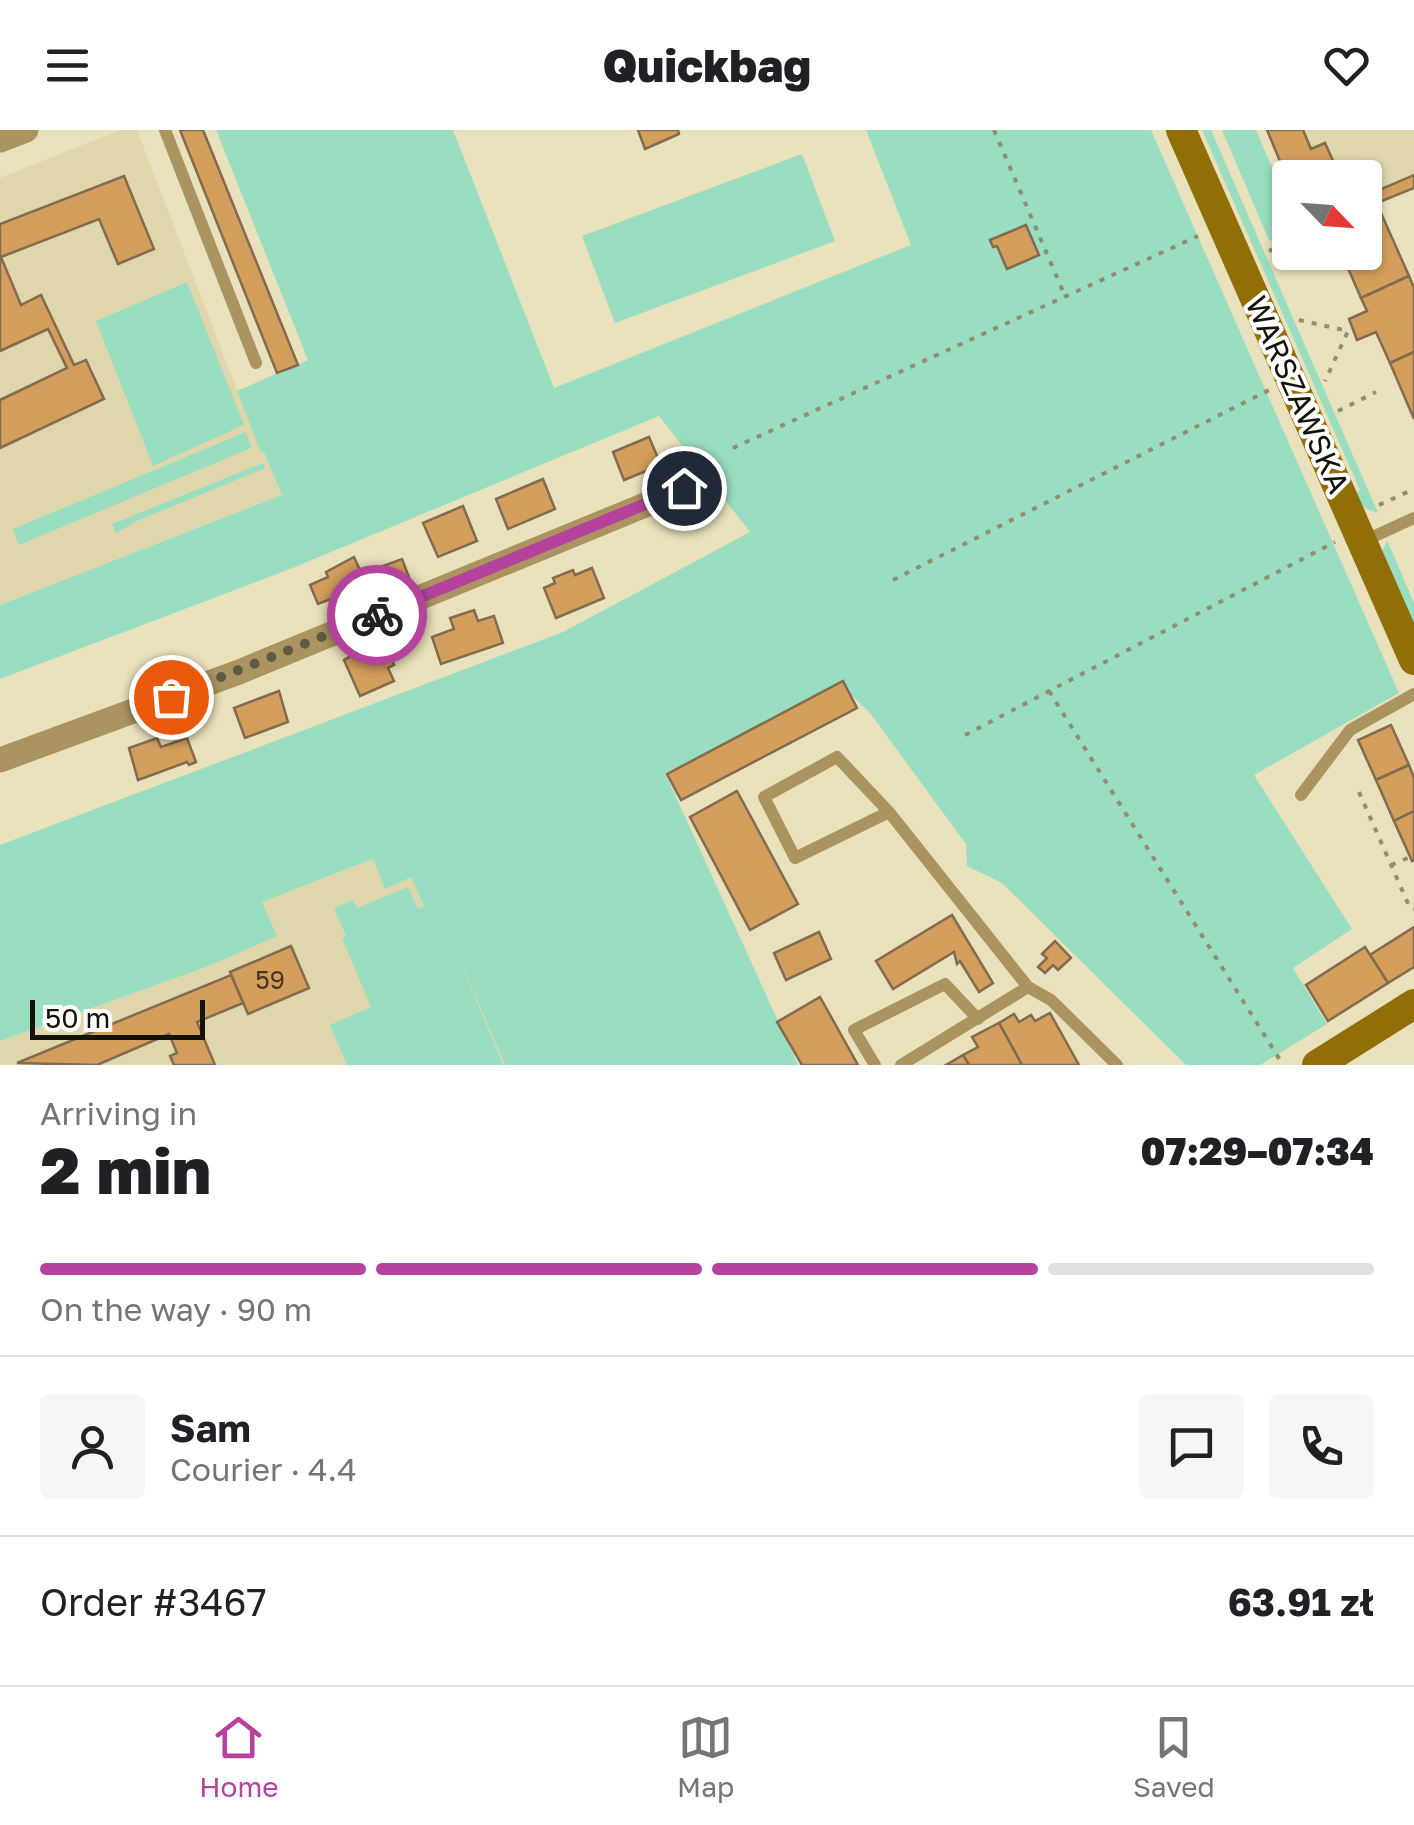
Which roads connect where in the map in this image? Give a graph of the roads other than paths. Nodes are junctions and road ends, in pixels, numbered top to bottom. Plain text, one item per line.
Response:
1 (26, 130) edge
2 (164, 130) edge
3 (1181, 130) edge
4 (0, 140) edge
5 (256, 363) dead end
6 (684, 488) dead end
7 (1414, 518) edge
8 (1350, 541) junction
9 (1414, 660) edge
10 (1414, 694) edge
11 (0, 760) edge
12 (1301, 795) dead end
13 (888, 812) junction
14 (1028, 987) junction
15 (1414, 1004) edge
16 (978, 1018) junction
17 (874, 1065) edge
18 (901, 1065) edge
19 (1117, 1065) edge
20 (1317, 1065) edge

1 - 4 street
2 - 5 lane
3 - 8 street, WARSZAWSKA
6 - 11 street
7 - 8 lane
8 - 9 street, WARSZAWSKA
10 - 12 lane
13 - 13 lane
13 - 14 lane
14 - 16 lane
14 - 19 lane
15 - 20 street
16 - 17 lane
16 - 18 lane

